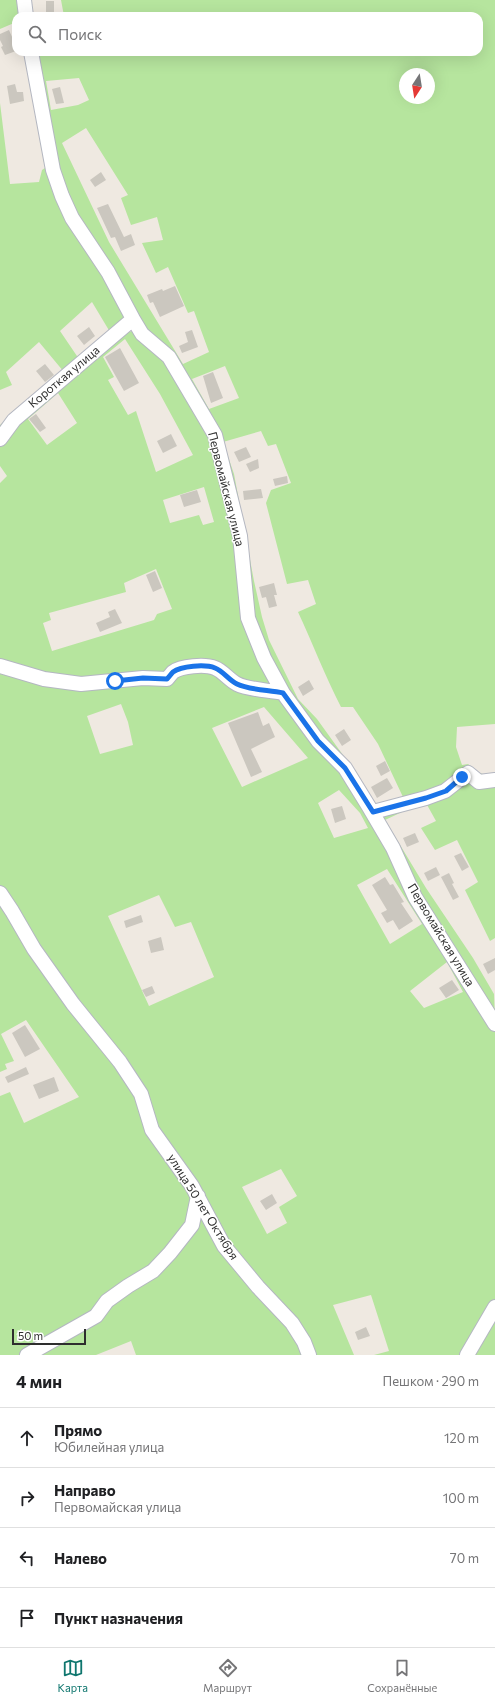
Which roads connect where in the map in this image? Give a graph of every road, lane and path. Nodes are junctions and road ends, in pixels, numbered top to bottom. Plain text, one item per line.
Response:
1 (24, 0) edge
2 (26, 12) edge
3 (32, 56) edge
4 (133, 319) junction
5 (0, 439) edge
6 (0, 666) edge
7 (283, 693) junction
8 (495, 780) edge
9 (373, 812) junction
10 (0, 893) edge
11 (495, 1024) edge
12 (198, 1196) junction
13 (495, 1307) edge
14 (27, 1355) edge
15 (309, 1355) edge
16 (467, 1355) edge

1 - 2 street
3 - 4 street, Первомайская улица
4 - 5 street, Короткая улица
4 - 7 street, Первомайская улица
6 - 7 street
7 - 9 street, Первомайская улица
8 - 9 street
9 - 11 street, Первомайская улица
10 - 12 street, улица 50 лет Октября
12 - 14 street
12 - 15 street, улица 50 лет Октября
13 - 16 street

